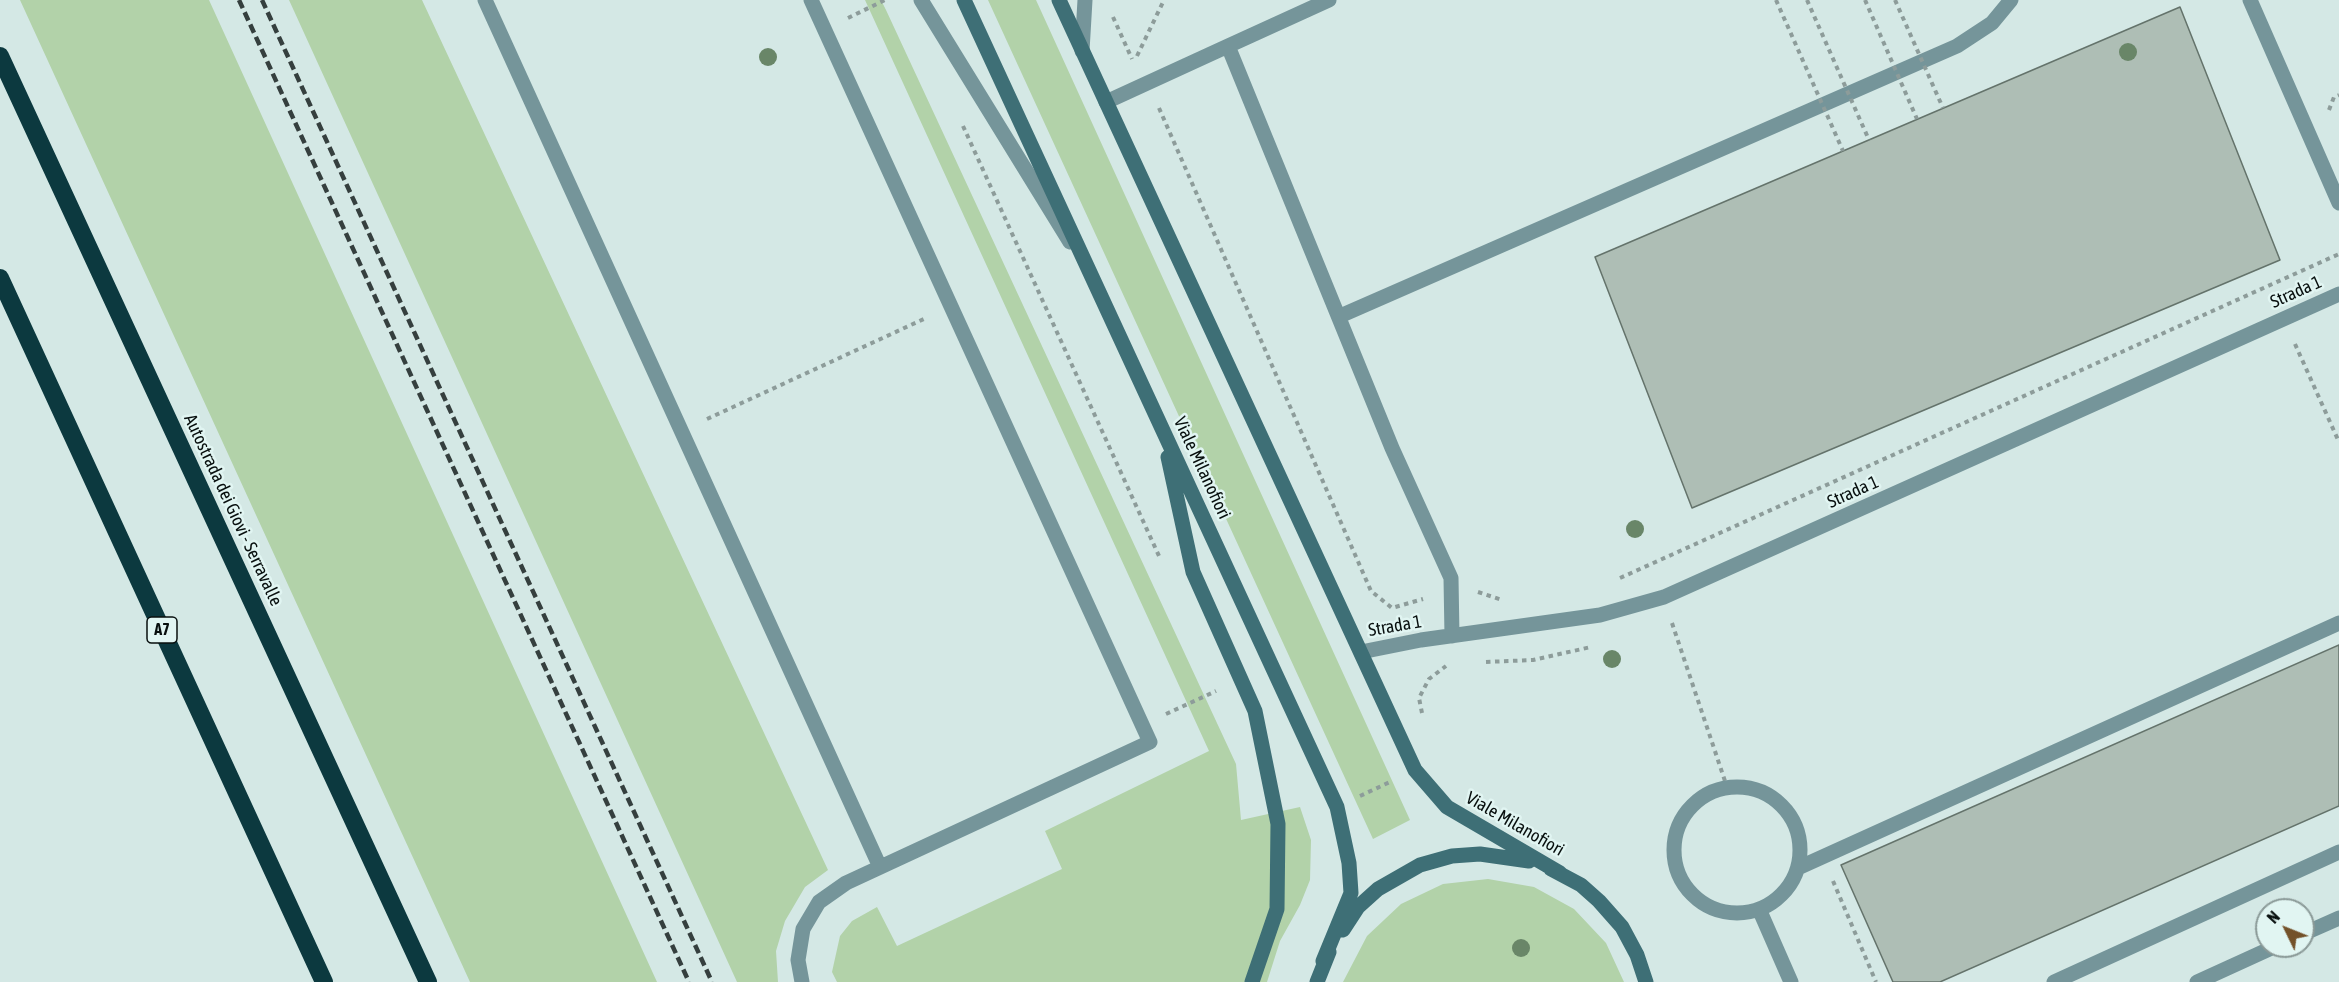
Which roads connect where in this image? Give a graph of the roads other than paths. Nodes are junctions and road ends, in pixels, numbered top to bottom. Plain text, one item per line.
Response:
1 (485, 0) edge
2 (811, 0) edge
3 (921, 0) edge
4 (964, 0) edge
5 (1059, 0) edge
6 (1085, 0) edge
7 (1329, 0) edge
8 (2011, 0) edge
9 (2250, 0) edge
10 (1228, 46) junction
11 (1083, 51) junction
12 (0, 56) edge
13 (1106, 102) junction
14 (2339, 203) edge
15 (0, 278) edge
16 (1093, 279) junction
17 (2339, 294) edge
18 (1340, 316) junction
19 (1161, 428) junction
20 (2339, 623) edge
21 (1452, 636) junction
22 (1361, 652) junction
23 (2339, 852) edge
24 (880, 867) junction
25 (1798, 868) junction
26 (1560, 873) junction
27 (1759, 909) junction
28 (2339, 918) edge
29 (2315, 929) edge
30 (2255, 956) edge
31 (1323, 961) junction
32 (324, 982) edge
33 (428, 982) edge
34 (802, 982) edge
35 (1252, 982) edge
36 (1317, 982) edge
37 (1646, 982) edge
38 (1791, 982) edge
39 (2054, 982) edge
40 (2197, 982) edge

1 - 24 street
2 - 24 street
3 - 16 street
4 - 16 main road, Viale Milanofiori
5 - 11 main road, Viale Milanofiori
6 - 11 street
7 - 10 street
8 - 18 street
9 - 14 street
10 - 13 street
10 - 18 street
11 - 13 main road, Viale Milanofiori
12 - 33 highway, Autostrada dei Giovi - Serravalle
13 - 22 main road, Viale Milanofiori
15 - 32 highway, A7
16 - 19 main road, Viale Milanofiori
17 - 21 street, Strada 1
18 - 21 street
19 - 31 main road, Viale Milanofiori
19 - 35 main road
20 - 25 street
21 - 22 street, Strada 1
22 - 26 main road, Viale Milanofiori
23 - 39 street
24 - 34 street
25 - 27 street
25 - 27 street
26 - 31 main road
26 - 37 main road
27 - 38 street
28 - 29 street
30 - 40 street
31 - 36 main road

